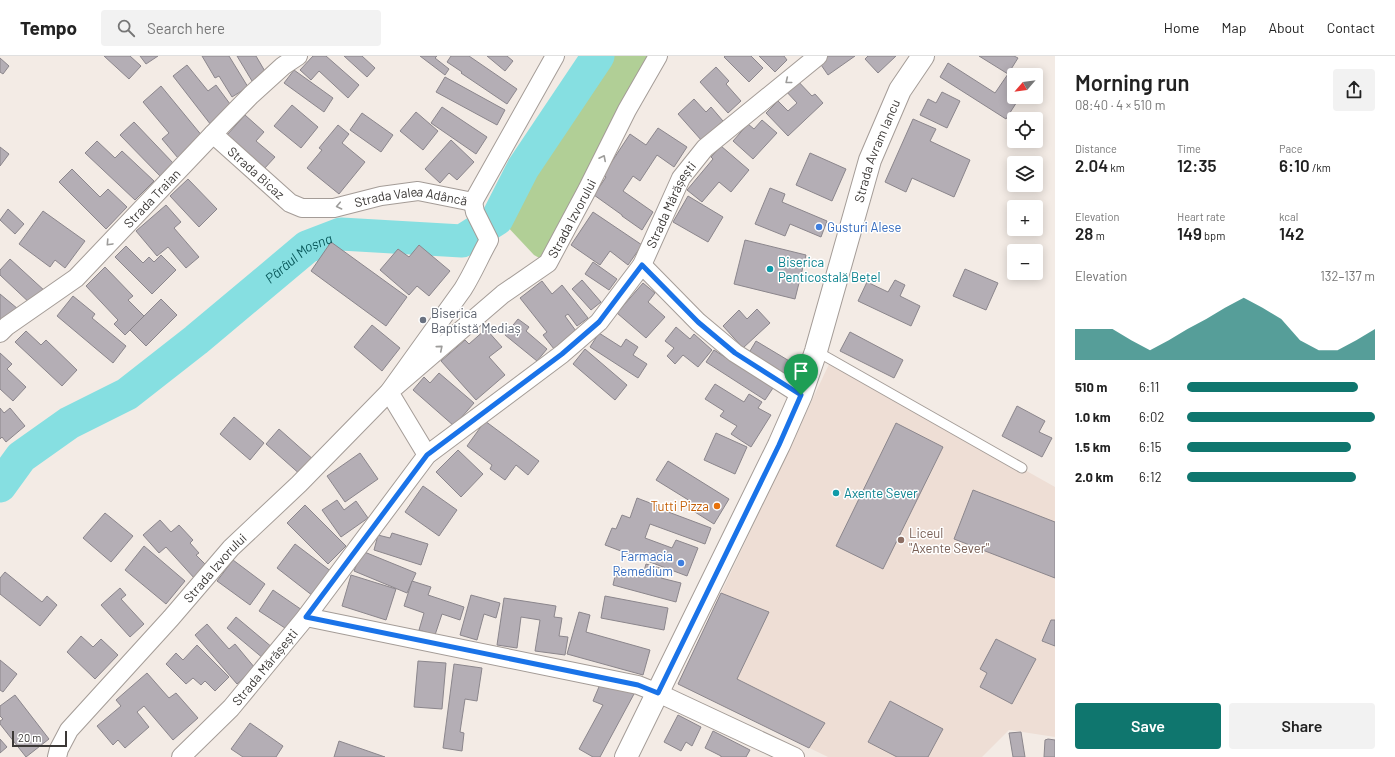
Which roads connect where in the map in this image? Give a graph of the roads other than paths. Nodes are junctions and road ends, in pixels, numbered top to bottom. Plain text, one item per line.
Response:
1 (298, 56) edge
2 (555, 56) edge
3 (658, 56) edge
4 (818, 56) edge
5 (923, 56) edge
6 (213, 134) junction
7 (474, 207) junction
8 (302, 208) joint
9 (642, 265) junction
10 (0, 333) edge
11 (816, 351) junction
12 (389, 392) junction
13 (801, 395) junction
14 (427, 455) junction
15 (1022, 468) dead end
16 (306, 617) junction
17 (658, 693) junction
18 (57, 757) edge
19 (181, 757) edge
20 (626, 757) edge
21 (795, 757) edge

1 - 6 street, Strada Traian
2 - 7 street, Strada Valea Adâncă
12 -> 3 street, Strada Izvorului
4 -> 9 street, Strada Mărășești
5 - 11 main road, Strada Avram Iancu
6 - 8 street, Strada Bicaz
6 -> 10 street, Strada Traian
7 -> 8 street, Strada Valea Adâncă
7 - 12 street, Strada Izvorului
9 - 13 street
9 - 14 street, Strada Mărășești
11 - 13 main road, Strada Avram Iancu
11 - 15 lane
12 - 14 street
12 - 18 street, Strada Izvorului
13 - 17 main road, Strada Avram Iancu
14 - 16 street, Strada Mărășești
16 - 17 street
16 - 19 street, Strada Mărășești
17 - 20 main road, Strada Avram Iancu
17 - 21 street

